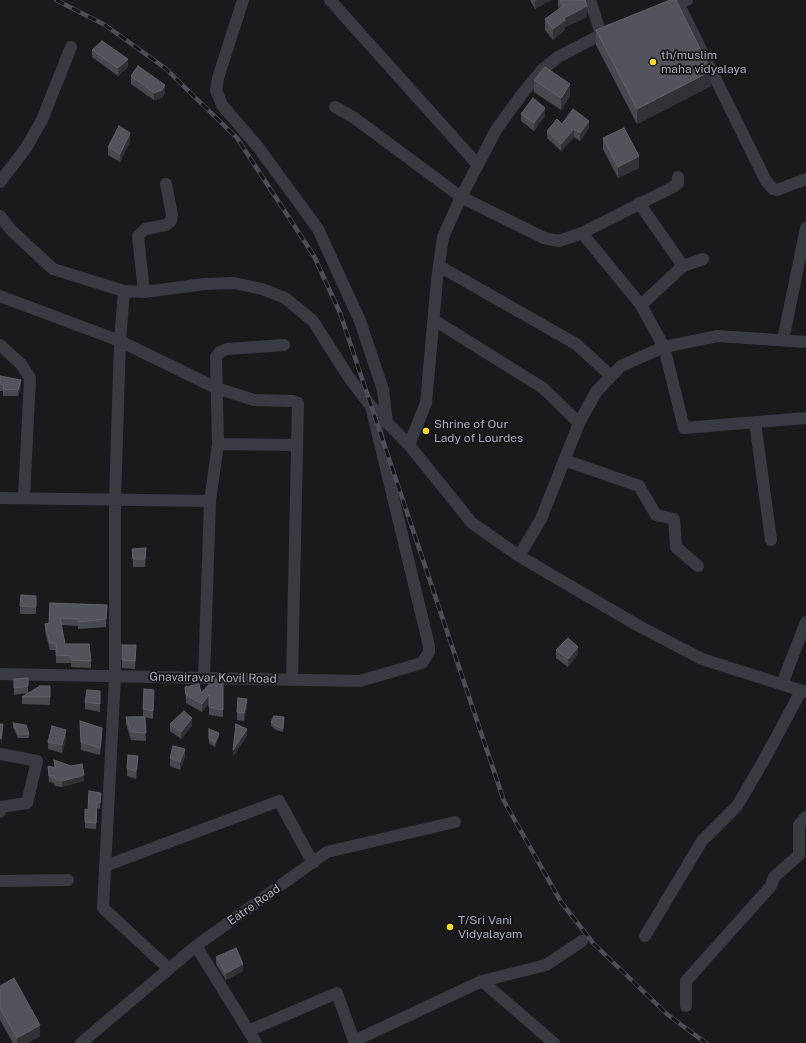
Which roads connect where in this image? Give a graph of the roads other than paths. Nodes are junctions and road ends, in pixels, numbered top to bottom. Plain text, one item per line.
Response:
1 (243, 0) edge
2 (330, 0) edge
3 (590, 0) edge
4 (682, 2) edge
5 (650, 14) edge
6 (622, 26) edge
7 (601, 34) junction
8 (71, 47) dead end
9 (335, 107) dead end
10 (478, 164) junction
11 (678, 177) dead end
12 (806, 179) edge
13 (0, 182) edge
14 (166, 184) dead end
15 (461, 197) junction
16 (639, 203) junction
17 (0, 216) edge
18 (806, 229) edge
19 (582, 233) junction
20 (703, 259) dead end
21 (439, 266) junction
22 (683, 266) junction
23 (124, 291) junction
24 (144, 292) junction
25 (0, 296) edge
26 (642, 305) junction
27 (434, 320) junction
28 (783, 340) junction
29 (120, 341) junction
30 (806, 342) edge
31 (0, 345) edge
32 (284, 345) dead end
33 (664, 347) junction
34 (611, 376) junction
35 (216, 388) junction
36 (371, 406) junction
37 (806, 418) edge
38 (755, 422) junction
39 (386, 423) junction
40 (579, 423) junction
41 (218, 444) junction
42 (297, 445) junction
43 (409, 445) junction
44 (564, 460) junction
45 (0, 498) edge
46 (24, 498) junction
47 (115, 500) junction
48 (210, 501) junction
49 (771, 540) dead end
50 (519, 556) junction
51 (698, 566) dead end
52 (806, 622) edge
53 (0, 674) edge
54 (115, 676) junction
55 (204, 678) junction
56 (292, 680) junction
57 (782, 684) junction
58 (803, 692) edge
59 (0, 754) edge
60 (0, 812) edge
61 (806, 817) edge
62 (455, 822) dead end
63 (313, 863) junction
64 (105, 866) junction
65 (68, 880) dead end
66 (0, 881) edge
67 (645, 936) dead end
68 (582, 941) dead end
69 (196, 946) junction
70 (168, 968) junction
71 (482, 981) junction
72 (686, 1006) dead end
73 (248, 1031) junction
74 (81, 1043) edge
75 (256, 1043) edge
76 (554, 1043) edge

1 - 39 street
2 - 10 street
3 - 7 street
4 - 5 street
4 - 12 street
6 - 7 street
7 - 10 street
8 - 13 street
9 - 15 street
10 - 15 street
11 - 16 street
14 - 24 street
15 - 19 street
15 - 21 street
16 - 19 street
16 - 22 street
17 - 23 street
18 - 28 street
19 - 26 street
20 - 22 street
21 - 27 street
21 - 34 street
22 - 26 street
23 - 24 street
23 - 29 street
24 - 36 street
25 - 29 street
26 - 33 street
27 - 40 street
27 - 43 street
28 - 30 street
28 - 33 street
29 - 35 street
29 - 47 street
31 - 46 street
32 - 35 street
33 - 34 street
33 - 38 street
34 - 40 street
35 - 41 street
35 - 42 street
36 - 39 street
36 - 56 street, Gnavairavar Kovil Road
37 - 38 street
38 - 49 street
39 - 43 street
40 - 44 street
41 - 42 street
41 - 48 street
42 - 56 street
43 - 50 street
44 - 50 street
44 - 51 street
45 - 46 street
46 - 47 street
47 - 48 street
47 - 54 street
48 - 55 street
50 - 57 street
52 - 57 street
53 - 54 street, Gnavairavar Kovil Road
54 - 55 street, Gnavairavar Kovil Road
54 - 64 street
55 - 56 street, Gnavairavar Kovil Road
57 - 58 street
58 - 67 street
59 - 60 street
61 - 72 street
62 - 63 street, Eatre Road
63 - 64 street
63 - 69 street, Eatre Road
64 - 70 street
65 - 66 street
68 - 71 street
69 - 70 street, Eatre Road
69 - 73 street
70 - 74 street, Eatre Road
71 - 73 street
71 - 76 street
73 - 75 street

